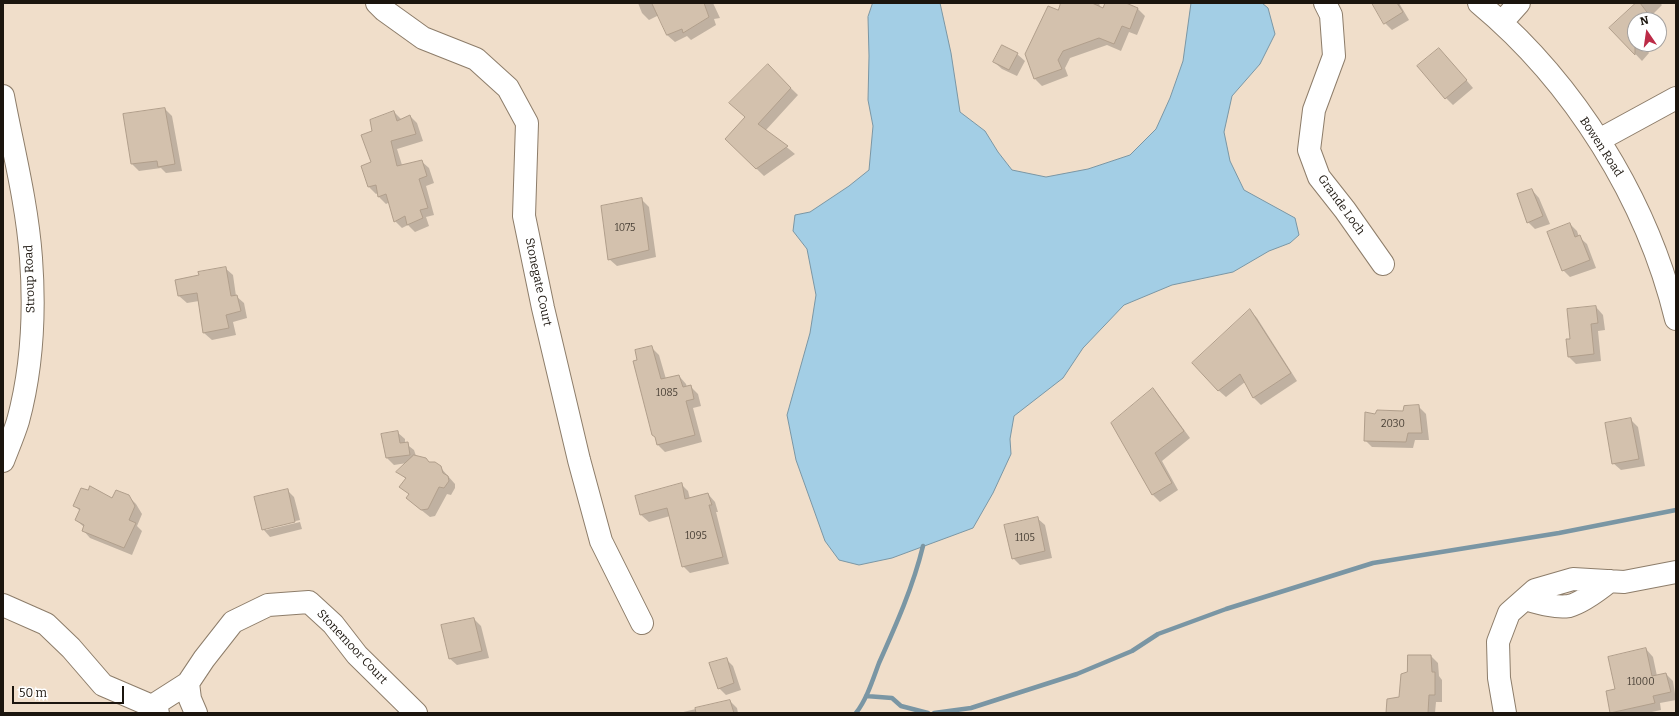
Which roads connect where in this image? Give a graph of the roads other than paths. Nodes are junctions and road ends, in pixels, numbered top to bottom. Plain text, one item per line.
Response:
1 (377, 3) edge
2 (1325, 3) edge
3 (1479, 3) edge
4 (1520, 3) edge
5 (1502, 22) junction
6 (3, 96) edge
7 (1676, 98) edge
8 (1599, 140) junction
9 (1383, 264) dead end
10 (1676, 319) edge
11 (3, 461) edge
12 (1676, 572) edge
13 (3, 605) edge
14 (642, 623) dead end
15 (188, 683) junction
16 (155, 710) edge
17 (196, 713) edge
18 (416, 713) edge
19 (1505, 713) edge

1 - 14 street, Stonegate Court
2 - 9 street, Grande Loch
3 - 5 street, Bowen Road
4 - 5 street
5 - 8 street, Bowen Road
6 - 11 street, Stroup Road
7 - 8 street
8 - 10 street, Bowen Road
12 - 19 street
13 - 16 street, Stonemoor Court
15 - 16 street, Stonemoor Court
15 - 17 street
15 - 18 street, Stonemoor Court

